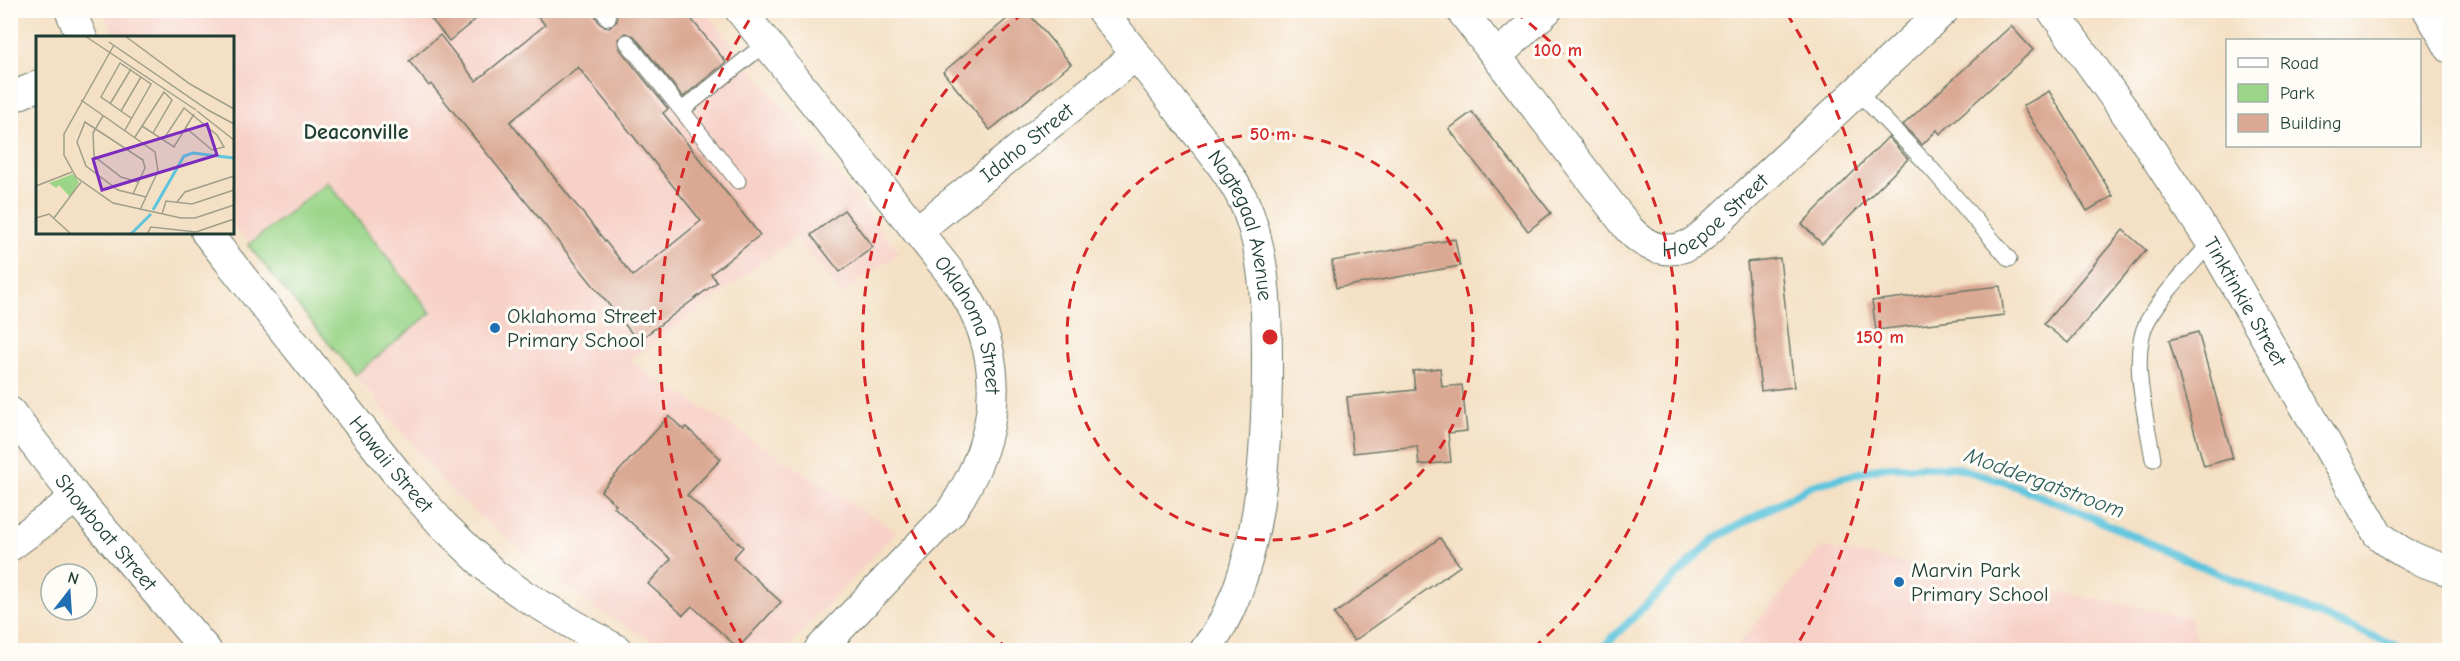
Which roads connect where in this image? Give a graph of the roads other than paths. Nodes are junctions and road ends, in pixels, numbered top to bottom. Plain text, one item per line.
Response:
1 (70, 10) edge
2 (740, 10) edge
3 (1101, 10) edge
4 (1461, 10) edge
5 (1547, 10) edge
6 (1944, 10) edge
7 (2052, 10) edge
8 (2428, 10) edge
9 (81, 36) edge
10 (627, 42) dead end
11 (766, 43) junction
12 (2450, 48) edge
13 (1136, 55) junction
14 (1497, 56) junction
15 (36, 87) edge
16 (1857, 92) junction
17 (10, 98) edge
18 (682, 110) junction
19 (738, 181) dead end
20 (917, 231) junction
21 (208, 234) edge
22 (2211, 242) junction
23 (2008, 258) dead end
24 (10, 412) edge
25 (2153, 459) dead end
26 (76, 498) junction
27 (10, 546) edge
28 (2450, 571) edge
29 (206, 651) edge
30 (617, 651) edge
31 (819, 651) edge
32 (1205, 651) edge

1 - 9 street
2 - 11 street, Oklahoma Street
3 - 13 street, Nagtegaal Avenue
4 - 14 street, Hoepoe Street
5 - 14 street
6 - 16 street, Hoepoe Street
7 - 22 street, Tinktinkie Street
8 - 12 street
10 - 18 lane
11 - 18 lane
11 - 20 street, Oklahoma Street
13 - 20 street, Idaho Street
13 - 32 street, Nagtegaal Avenue
14 - 16 street, Hoepoe Street
15 - 17 street
16 - 23 lane
18 - 19 lane
20 - 31 street, Oklahoma Street
21 - 30 street, Hawaii Street
22 - 25 lane
22 - 28 street, Tinktinkie Street
24 - 26 street, Showboat Street
26 - 27 street
26 - 29 street, Showboat Street

